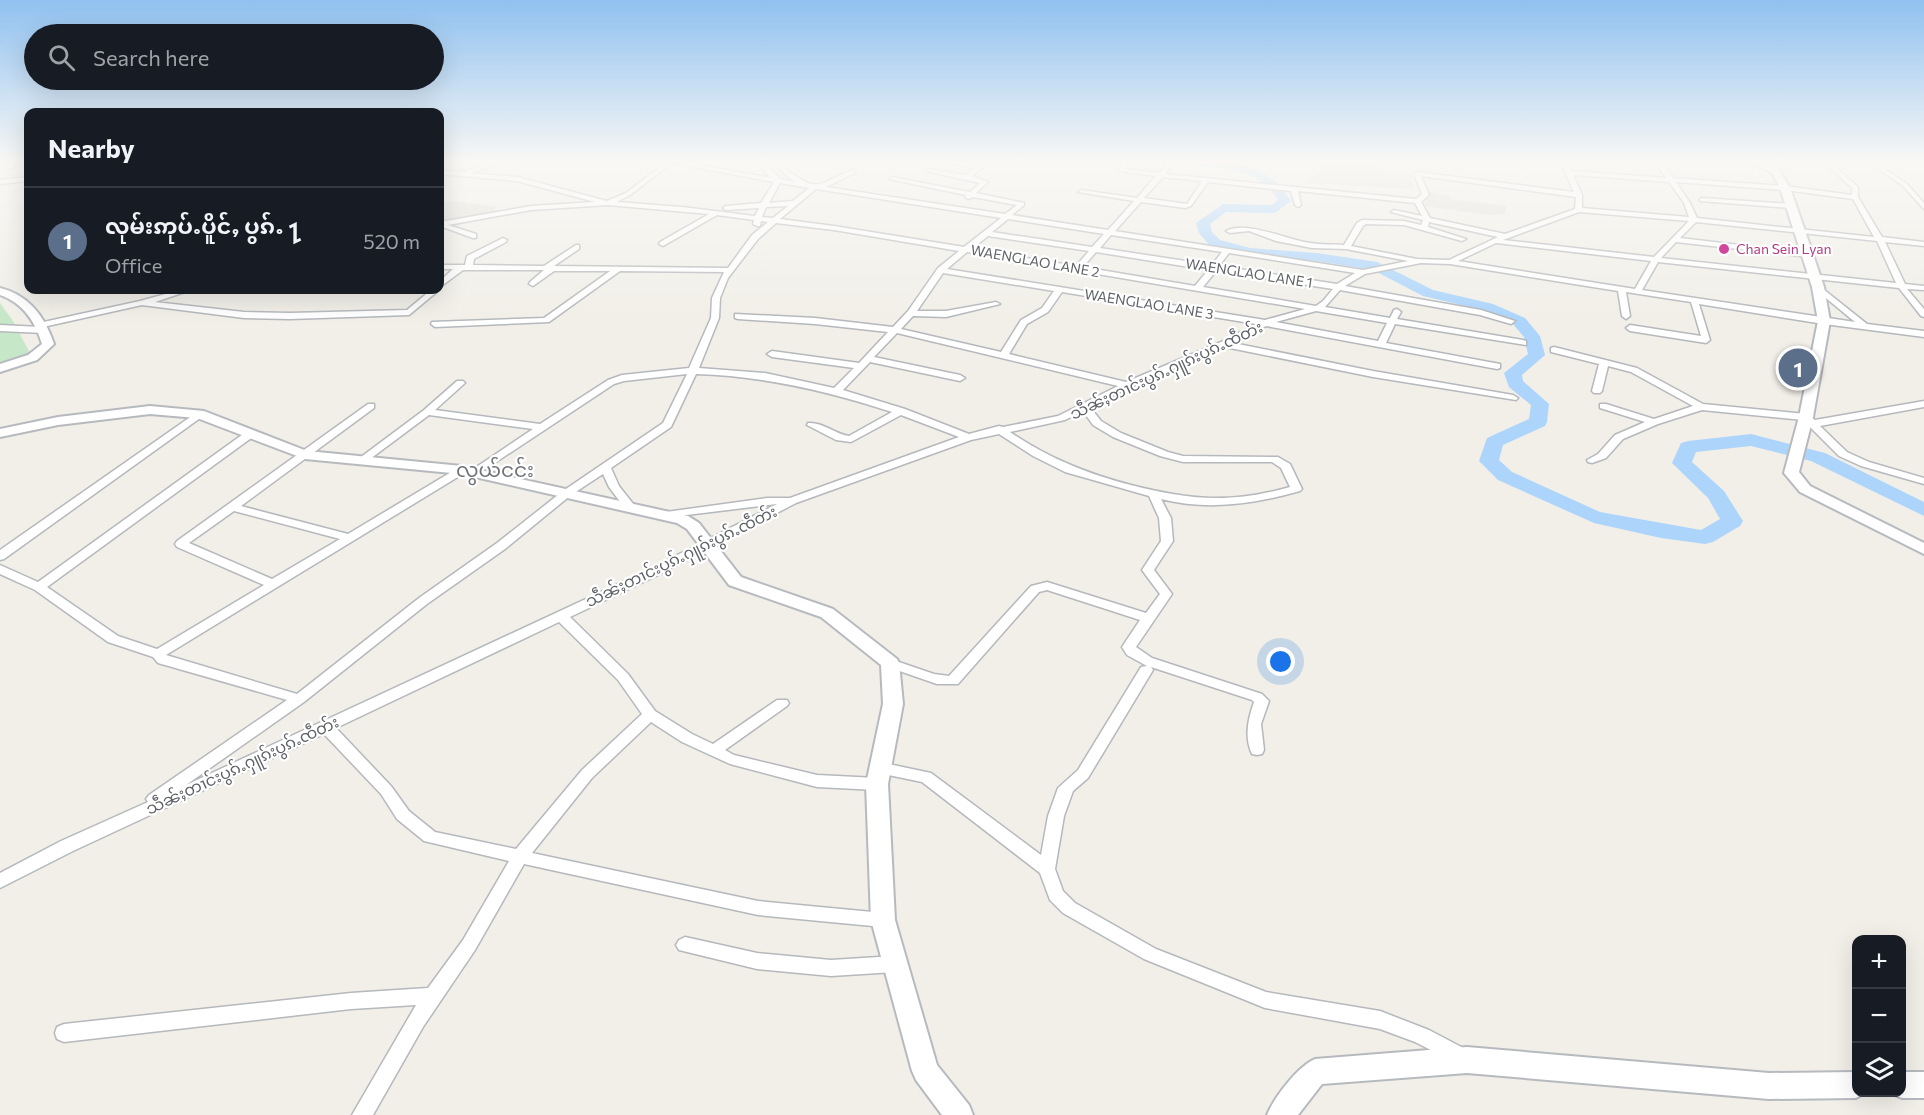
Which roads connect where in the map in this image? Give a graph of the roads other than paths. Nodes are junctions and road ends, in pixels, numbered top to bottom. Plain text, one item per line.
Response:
1 (503, 213) edge
2 (716, 213) joint
3 (760, 213) edge
4 (785, 213) edge
5 (980, 213) edge
6 (1012, 213) edge
7 (1127, 213) edge
8 (1400, 213) edge
9 (1424, 213) edge
10 (1569, 213) edge
11 (1613, 213) edge
12 (1691, 213) edge
13 (1794, 213) edge
14 (1864, 213) edge
15 (757, 218) junction
16 (1006, 218) junction
17 (1427, 218) junction
18 (777, 220) junction
19 (1694, 220) junction
20 (444, 223) edge
21 (444, 226) edge
22 (1424, 228) junction
23 (1230, 231) dead end
24 (1800, 231) junction
25 (985, 233) junction
26 (1108, 233) junction
27 (473, 236) dead end
28 (1505, 236) junction
29 (755, 237) junction
30 (1462, 239) dead end
31 (503, 240) dead end
32 (1676, 240) junction
33 (1880, 240) junction
34 (1496, 241) junction
35 (663, 244) dead end
36 (1924, 244) edge
37 (576, 247) dead end
38 (1346, 247) junction
39 (966, 249) junction
40 (1094, 250) junction
41 (1227, 250) junction
42 (1808, 255) junction
43 (1656, 259) junction
44 (1421, 261) junction
45 (1450, 262) junction
46 (465, 266) junction
47 (444, 267) edge
48 (549, 268) junction
49 (1078, 268) junction
50 (1214, 268) junction
51 (618, 270) junction
52 (731, 270) junction
53 (941, 270) junction
54 (1368, 271) junction
55 (444, 282) edge
56 (1816, 282) junction
57 (532, 284) dead end
58 (1903, 286) junction
59 (1338, 287) junction
60 (1198, 288) junction
61 (1924, 288) edge
62 (1059, 290) junction
63 (1622, 290) junction
64 (0, 291) edge
65 (1637, 292) junction
66 (173, 294) edge
67 (430, 294) edge
68 (1694, 300) junction
69 (142, 303) junction
70 (996, 304) dead end
71 (1318, 308) junction
72 (911, 313) junction
73 (1924, 314) edge
74 (738, 316) dead end
75 (1395, 316) junction
76 (1626, 316) dead end
77 (1511, 321) dead end
78 (1824, 321) junction
79 (1265, 323) junction
80 (435, 324) dead end
81 (1864, 326) junction
82 (43, 327) junction
83 (0, 328) edge
84 (1630, 328) dead end
85 (896, 330) junction
86 (1924, 334) edge
87 (1523, 343) dead end
88 (1224, 344) junction
89 (1380, 345) junction
90 (1554, 350) dead end
91 (772, 354) dead end
92 (1004, 355) junction
93 (1604, 362) junction
94 (866, 363) junction
95 (1497, 366) dead end
96 (0, 368) edge
97 (693, 371) junction
98 (960, 378) dead end
99 (460, 384) dead end
100 (1127, 384) junction
101 (837, 391) junction
102 (1596, 391) dead end
103 (1513, 398) dead end
104 (1924, 404) edge
105 (371, 406) dead end
106 (1603, 406) dead end
107 (1085, 407) junction
108 (1701, 407) junction
109 (902, 411) junction
110 (427, 412) junction
111 (199, 414) junction
112 (1809, 420) junction
113 (1654, 422) junction
114 (812, 424) dead end
115 (540, 427) junction
116 (999, 429) junction
117 (0, 433) edge
118 (250, 434) junction
119 (968, 437) junction
120 (305, 455) junction
121 (362, 460) junction
122 (1592, 460) dead end
123 (605, 466) junction
124 (468, 471) junction
125 (1924, 481) edge
126 (567, 493) junction
127 (1153, 494) junction
128 (792, 501) junction
129 (628, 506) junction
130 (233, 507) junction
131 (670, 514) junction
132 (350, 538) junction
133 (707, 545) junction
134 (1924, 549) edge
135 (0, 556) edge
136 (0, 569) edge
137 (274, 585) junction
138 (39, 587) junction
139 (560, 615) junction
140 (1148, 618) junction
141 (158, 654) junction
142 (890, 663) junction
143 (1146, 670) dead end
144 (299, 699) junction
145 (782, 703) dead end
146 (650, 715) junction
147 (326, 727) junction
148 (1257, 750) dead end
149 (714, 751) junction
150 (878, 776) junction
151 (129, 817) junction
152 (520, 856) junction
153 (1047, 869) junction
154 (0, 881) edge
155 (883, 920) junction
156 (685, 945) dead end
157 (895, 964) junction
158 (432, 996) junction
159 (64, 1033) dead end
160 (1467, 1060) junction
161 (1906, 1085) edge
162 (1924, 1085) edge
163 (1852, 1086) edge
164 (362, 1115) edge
165 (959, 1115) edge
166 (1281, 1115) edge

1 - 20 street
2 - 15 street, WAENGLAO LANE 2
2 - 35 street
3 - 15 street
4 - 18 street
5 - 16 street
6 - 16 street
7 - 26 street
8 - 17 street
9 - 17 street
10 - 28 street
11 - 19 street
12 - 19 street
13 - 24 street
14 - 33 street
15 - 18 street, WAENGLAO LANE 2
15 - 29 street
16 - 25 street
16 - 26 street
17 - 22 street
17 - 28 street
18 - 29 street
18 - 39 street, WAENGLAO LANE 2
19 - 24 street
19 - 32 street
21 - 27 street
22 - 30 street
22 - 38 street
23 - 38 street
24 - 33 street
24 - 42 street
25 - 39 street
25 - 40 street, WAENGLAO LANE 1
26 - 40 street
26 - 41 street
28 - 34 street
29 - 52 street
31 - 46 street
32 - 42 street
32 - 43 street
33 - 36 street
33 - 58 street
34 - 43 street
34 - 45 street
37 - 48 street
38 - 44 street
39 - 49 street, WAENGLAO LANE 2
39 - 53 street
40 - 49 street
40 - 50 street, WAENGLAO LANE 1
41 - 50 street
41 - 54 street
42 - 56 street
43 - 56 street
43 - 65 street
44 - 45 street
44 - 54 street
45 - 63 street
46 - 47 street
46 - 48 street
46 - 55 street
48 - 51 street
48 - 57 street
49 - 60 street, WAENGLAO LANE 2
50 - 59 street, WAENGLAO LANE 1
50 - 60 street
51 - 52 street
51 - 80 street
52 - 97 street
53 - 62 street, WAENGLAO LANE 3
53 - 72 street
54 - 59 street
56 - 58 street
56 - 78 street
56 - 81 street
58 - 61 street
58 - 73 street
59 - 71 street
59 - 77 street, WAENGLAO LANE 1
60 - 71 street, WAENGLAO LANE 2
62 - 79 street, WAENGLAO LANE 3
62 - 92 street
63 - 65 street
63 - 76 street
64 - 82 street
65 - 68 street
66 - 69 street
67 - 69 street
68 - 78 street
68 - 84 street
69 - 82 street
70 - 72 street
71 - 75 street, WAENGLAO LANE 2
71 - 79 street, သဵၼ်ႈတၢင်းပွၵ်ႉႁူၵ်းပွၵ်ႉၸဵတ်း
72 - 85 street
74 - 85 street
75 - 87 street, WAENGLAO LANE 2
75 - 89 street
78 - 81 street
78 - 112 street
79 - 88 street, သဵၼ်ႈတၢင်းပွၵ်ႉႁူၵ်းပွၵ်ႉၸဵတ်း
79 - 89 street, WAENGLAO LANE 3
81 - 86 street
82 - 83 street
82 - 96 street
85 - 92 street
85 - 94 street
88 - 100 street, သဵၼ်ႈတၢင်းပွၵ်ႉႁူၵ်းပွၵ်ႉၸဵတ်း
88 - 103 street
89 - 95 street, WAENGLAO LANE 3
90 - 93 street
91 - 94 street
92 - 100 street
93 - 102 street
93 - 108 street
94 - 98 street
94 - 101 street
97 - 101 street
97 - 115 street
97 - 123 street
99 - 110 street
100 - 107 street, သဵၼ်ႈတၢင်းပွၵ်ႉႁူၵ်းပွၵ်ႉၸဵတ်း
101 - 109 street
104 - 112 street
105 - 120 street
106 - 113 street
107 - 116 street, သဵၼ်ႈတၢင်းပွၵ်ႉႁူၵ်းပွၵ်ႉၸဵတ်း
107 - 127 street
108 - 112 street
108 - 113 street
109 - 114 street
109 - 119 street
110 - 115 street
110 - 121 street
111 - 117 street
111 - 118 street
111 - 135 street
112 - 125 street
112 - 134 street
113 - 122 street
115 - 124 street
116 - 119 street, သဵၼ်ႈတၢင်းပွၵ်ႉႁူၵ်းပွၵ်ႉၸဵတ်း
116 - 127 street
118 - 120 street
118 - 138 street
119 - 128 street, သဵၼ်ႈတၢင်းပွၵ်ႉႁူၵ်းပွၵ်ႉၸဵတ်း
120 - 121 street
120 - 130 street
121 - 124 street
123 - 126 street
123 - 129 street
124 - 126 street
124 - 132 street
126 - 129 street
126 - 144 street
127 - 140 street
128 - 131 street
128 - 133 street, သဵၼ်ႈတၢင်းပွၵ်ႉႁူၵ်းပွၵ်ႉၸဵတ်း
129 - 131 street
130 - 132 street
130 - 137 street
131 - 133 street
132 - 137 street
133 - 139 street, သဵၼ်ႈတၢင်းပွၵ်ႉႁူၵ်းပွၵ်ႉၸဵတ်း
133 - 142 street
136 - 138 street
137 - 141 street
138 - 141 street
139 - 146 street
139 - 147 street, သဵၼ်ႈတၢင်းပွၵ်ႉႁူၵ်းပွၵ်ႉၸဵတ်း
140 - 142 street
140 - 148 street
141 - 144 street
142 - 150 street
143 - 153 street
144 - 151 street
145 - 149 street
146 - 149 street
146 - 152 street
147 - 151 street, သဵၼ်ႈတၢင်းပွၵ်ႉႁူၵ်းပွၵ်ႉၸဵတ်း
147 - 152 street
149 - 150 street
150 - 153 street
150 - 155 street
151 - 154 street, သဵၼ်ႈတၢင်းပွၵ်ႉႁူၵ်းပွၵ်ႉၸဵတ်း
152 - 155 street
152 - 158 street
153 - 160 street
155 - 157 street
156 - 157 street
157 - 165 street
158 - 159 street
158 - 164 street
160 - 163 street
160 - 166 street
161 - 162 street

